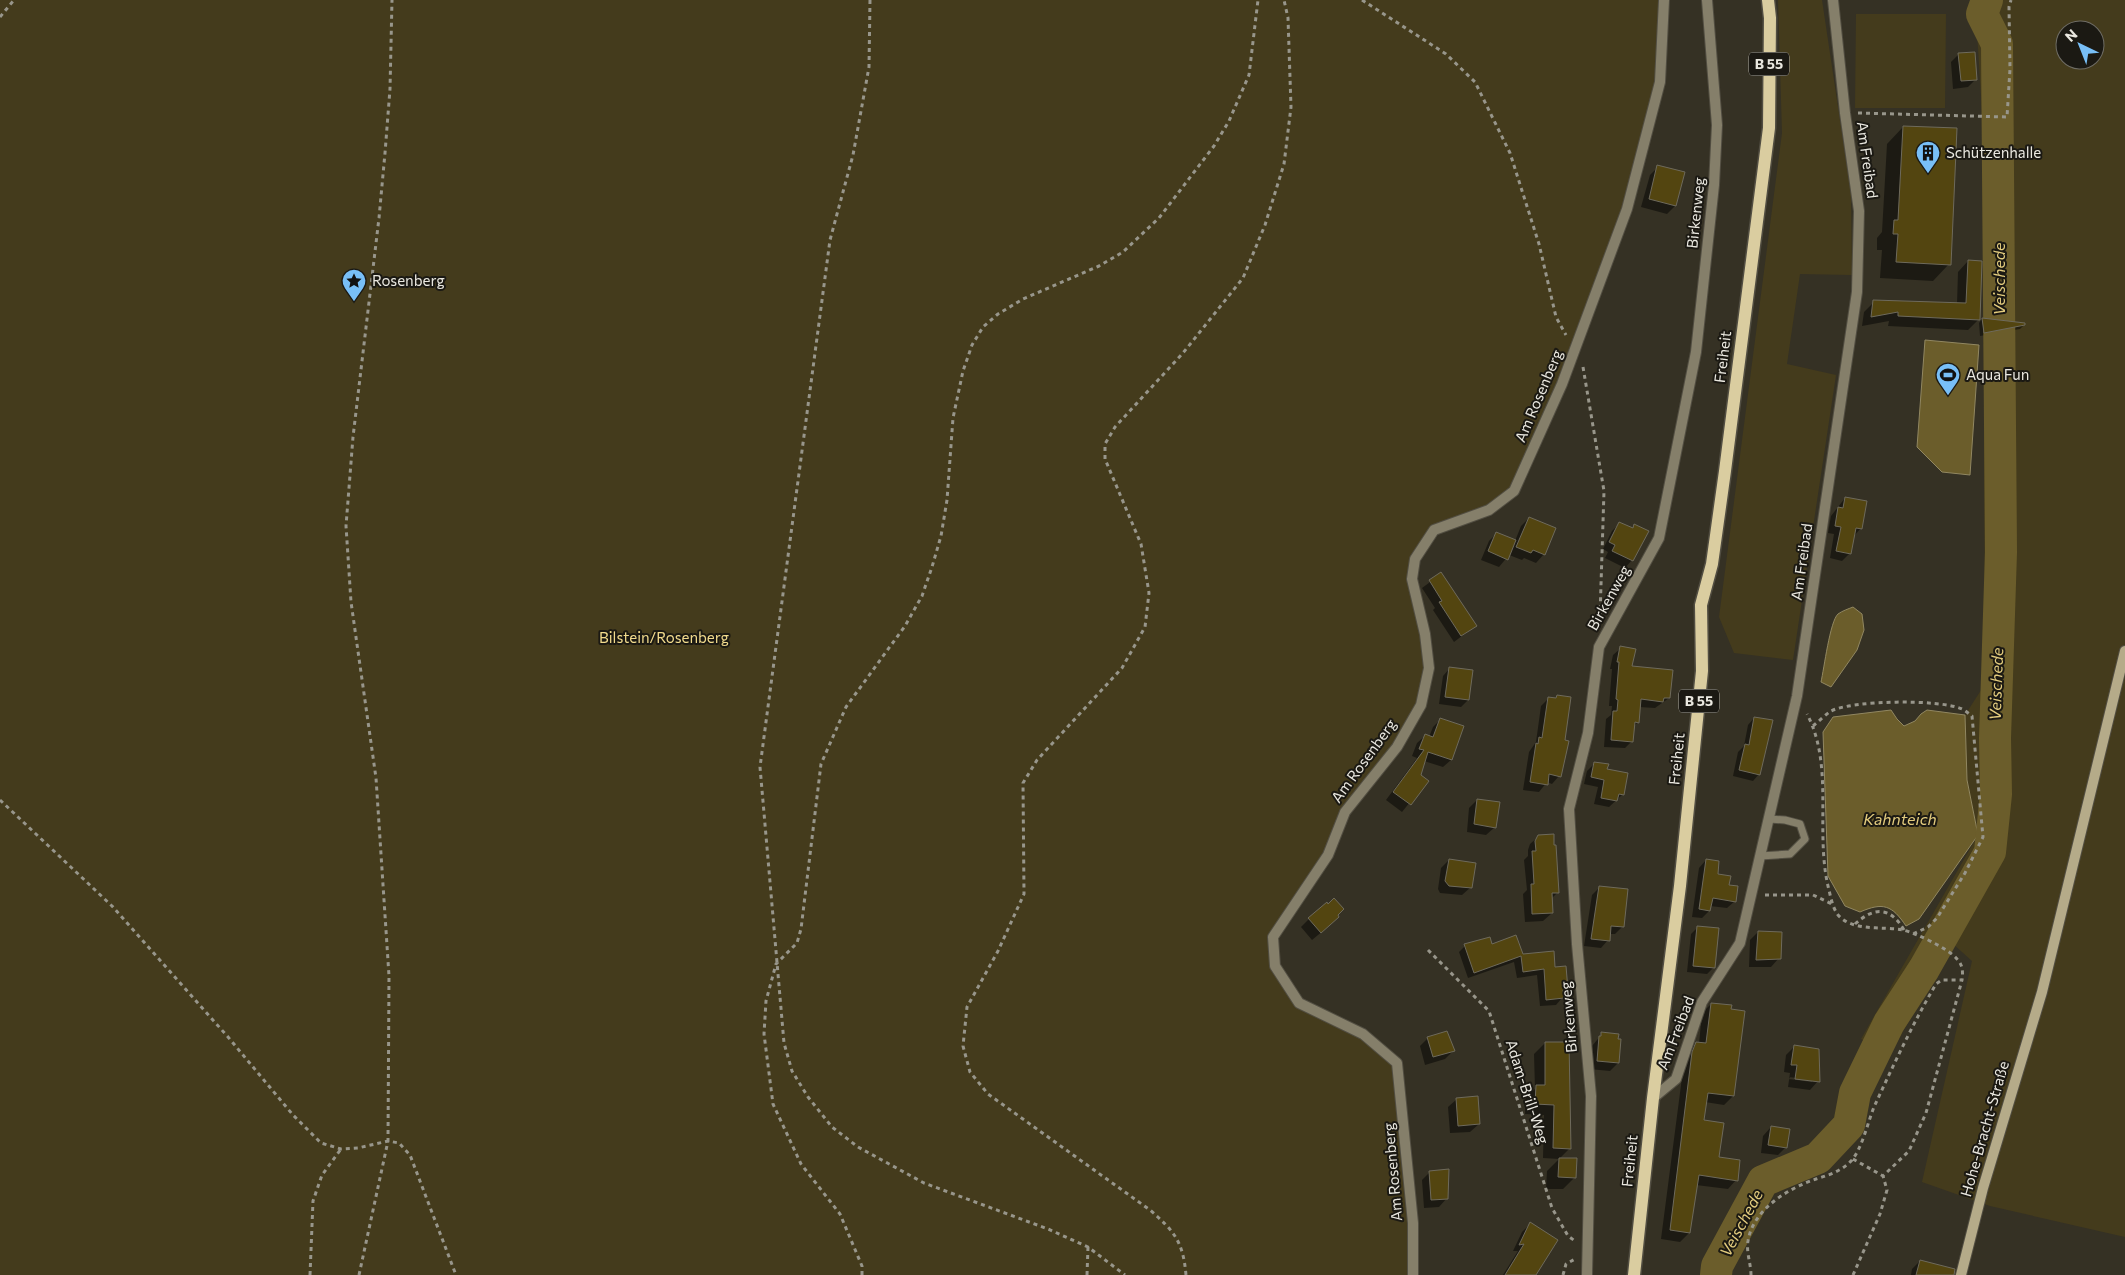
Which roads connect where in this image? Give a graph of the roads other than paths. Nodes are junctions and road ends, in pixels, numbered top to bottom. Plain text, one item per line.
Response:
1 (1664, 0) edge
2 (1707, 0) edge
3 (1768, 0) edge
4 (1834, 0) edge
5 (2125, 651) edge
6 (1769, 819) junction
7 (1760, 856) junction
8 (1653, 1098) junction
9 (1413, 1275) edge
10 (1587, 1275) edge
11 (1634, 1275) edge
12 (1961, 1275) edge

1 - 9 street, Am Rosenberg
2 - 10 street, Birkenweg
3 - 8 main road, Freiheit / B 55
4 - 6 street, Am Freibad
5 - 12 main road, Hohe-Bracht-Straße
6 - 7 street, Am Freibad
6 - 7 lane
7 - 8 street, Am Freibad
8 - 11 main road, Freiheit / B 55

